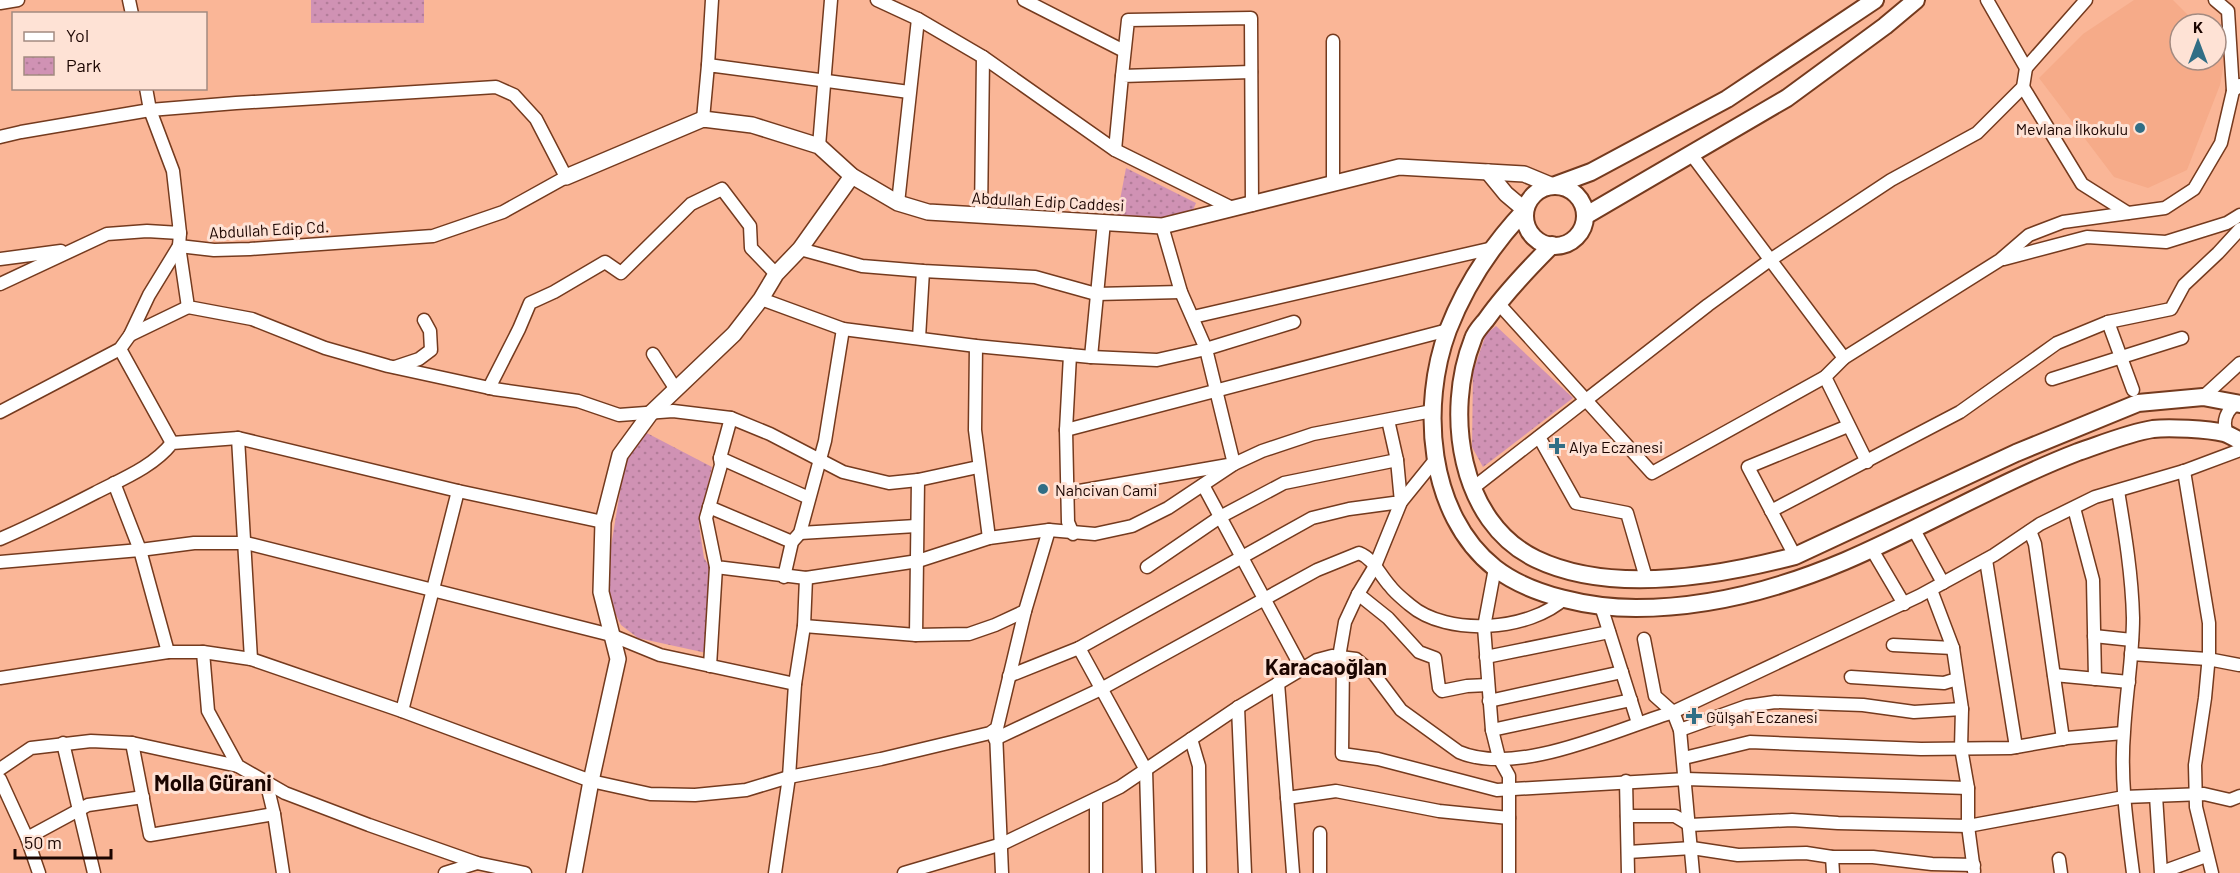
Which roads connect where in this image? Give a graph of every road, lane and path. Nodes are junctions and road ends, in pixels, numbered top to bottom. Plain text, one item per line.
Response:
1 (18, 0) edge
2 (712, 0) edge
3 (831, 0) edge
4 (877, 0) edge
5 (1024, 0) edge
6 (1875, 0) edge
7 (1916, 0) edge
8 (1987, 0) edge
9 (2086, 0) edge
10 (2215, 0) edge
11 (0, 3) edge
12 (918, 19) junction
13 (2240, 28) edge
14 (2230, 39) junction
15 (1333, 41) dead end
16 (1124, 51) junction
17 (982, 57) junction
18 (708, 65) junction
19 (2026, 68) junction
20 (1251, 72) junction
21 (1122, 76) junction
22 (824, 79) junction
23 (2023, 87) junction
24 (2236, 88) edge
25 (146, 90) edge
26 (909, 92) junction
27 (150, 110) junction
28 (703, 118) junction
29 (0, 137) edge
30 (819, 146) junction
31 (1115, 150) junction
32 (1691, 154) junction
33 (1488, 171) junction
34 (852, 176) junction
35 (566, 177) junction
36 (1333, 184) junction
37 (1553, 186) junction
38 (898, 203) junction
39 (1252, 205) junction
40 (1234, 209) junction
41 (1525, 210) junction
42 (2128, 213) junction
43 (981, 215) junction
44 (2240, 215) edge
45 (1585, 216) junction
46 (1104, 222) junction
47 (1162, 226) junction
48 (2240, 229) edge
49 (179, 240) junction
50 (1552, 245) junction
51 (1493, 248) junction
52 (800, 249) junction
53 (73, 250) junction
54 (0, 259) edge
55 (1770, 260) junction
56 (2000, 260) junction
57 (923, 272) junction
58 (776, 274) junction
59 (0, 284) edge
60 (1181, 292) junction
61 (1096, 294) junction
62 (761, 299) junction
63 (1498, 303) junction
64 (188, 307) junction
65 (1193, 317) junction
66 (424, 320) dead end
67 (1294, 322) dead end
68 (2108, 322) junction
69 (843, 328) junction
70 (1448, 330) junction
71 (130, 335) junction
72 (919, 338) junction
73 (2182, 338) dead end
74 (976, 346) junction
75 (120, 349) junction
76 (1206, 349) junction
77 (653, 354) dead end
78 (1070, 355) junction
79 (1091, 357) junction
80 (2121, 357) junction
81 (1844, 358) junction
82 (2240, 363) edge
83 (394, 367) junction
84 (1825, 377) junction
85 (2052, 379) dead end
86 (489, 388) junction
87 (675, 388) junction
88 (1217, 390) junction
89 (2133, 390) dead end
90 (2203, 397) junction
91 (1586, 400) junction
92 (2239, 404) edge
93 (1432, 411) junction
94 (0, 412) edge
95 (650, 414) junction
96 (731, 418) junction
97 (1388, 420) junction
98 (1848, 426) junction
99 (1065, 430) junction
100 (1539, 437) junction
101 (2233, 437) edge
102 (238, 438) junction
103 (172, 443) junction
104 (2240, 450) edge
105 (720, 458) junction
106 (819, 460) junction
107 (1397, 460) junction
108 (1435, 460) junction
109 (1867, 462) junction
110 (1234, 464) junction
111 (978, 467) junction
112 (2184, 471) junction
113 (918, 480) junction
114 (114, 483) junction
115 (1203, 485) junction
116 (1473, 488) junction
117 (458, 491) junction
118 (2118, 491) junction
119 (1068, 492) junction
120 (809, 498) junction
121 (1401, 502) junction
122 (710, 507) junction
123 (2074, 508) junction
124 (1771, 511) junction
125 (1220, 517) junction
126 (603, 522) junction
127 (916, 526) junction
128 (1913, 528) junction
129 (1049, 530) junction
130 (2030, 531) junction
131 (1073, 534) junction
132 (796, 537) junction
133 (989, 538) junction
134 (0, 539) edge
135 (246, 543) junction
136 (1871, 548) junction
137 (140, 550) junction
138 (1241, 556) junction
139 (1795, 556) junction
140 (1986, 560) junction
141 (918, 561) junction
142 (0, 562) edge
143 (1375, 566) junction
144 (716, 567) junction
145 (1147, 567) dead end
146 (1494, 568) junction
147 (784, 577) junction
148 (806, 578) junction
149 (1646, 578) junction
150 (1943, 583) junction
151 (433, 590) junction
152 (1931, 590) junction
153 (1358, 594) junction
154 (1565, 598) junction
155 (1264, 599) junction
156 (1904, 604) junction
157 (1601, 606) junction
158 (1025, 611) junction
159 (804, 626) junction
160 (1484, 627) junction
161 (1610, 632) junction
162 (611, 635) junction
163 (916, 635) junction
164 (2094, 636) junction
165 (1644, 639) dead end
166 (2132, 640) junction
167 (1893, 645) dead end
168 (1079, 648) junction
169 (1953, 648) junction
170 (168, 652) junction
171 (203, 652) junction
172 (2131, 654) junction
173 (1341, 657) junction
174 (1486, 657) junction
175 (251, 659) junction
176 (2208, 659) junction
177 (2239, 665) edge
178 (710, 666) junction
179 (1302, 669) junction
180 (1622, 672) junction
181 (2054, 675) junction
182 (1009, 676) junction
183 (1851, 677) dead end
184 (0, 678) edge
185 (2095, 679) junction
186 (1957, 680) junction
187 (2129, 682) junction
188 (1278, 683) junction
189 (795, 684) junction
190 (1488, 685) junction
191 (1101, 689) junction
192 (1631, 700) junction
193 (1490, 701) junction
194 (1238, 707) junction
195 (1962, 709) junction
196 (402, 711) junction
197 (1673, 712) junction
198 (1638, 723) junction
199 (1492, 730) junction
200 (1680, 730) junction
201 (2123, 733) junction
202 (996, 734) junction
203 (1191, 739) junction
204 (2063, 739) junction
205 (63, 743) junction
206 (132, 743) junction
207 (2016, 747) junction
208 (1961, 748) junction
209 (1499, 758) junction
210 (1684, 758) junction
211 (238, 766) junction
212 (0, 769) edge
213 (1146, 770) junction
214 (789, 777) junction
215 (0, 779) edge
216 (1686, 779) junction
217 (591, 781) junction
218 (1626, 781) junction
219 (267, 785) junction
220 (1968, 788) junction
221 (1509, 789) junction
222 (2196, 794) junction
223 (2157, 796) junction
224 (2240, 796) edge
225 (143, 797) junction
226 (2124, 797) junction
227 (1287, 798) junction
228 (1096, 799) junction
229 (77, 810) junction
230 (274, 814) junction
231 (1627, 816) junction
232 (1509, 818) junction
233 (1690, 825) junction
234 (1968, 826) junction
235 (1320, 833) dead end
236 (27, 838) junction
237 (1002, 844) junction
238 (1692, 848) junction
239 (1628, 852) junction
240 (2206, 856) junction
241 (1832, 857) junction
242 (2059, 859) dead end
243 (477, 863) junction
244 (1974, 869) edge
245 (2162, 872) edge
246 (39, 873) edge
247 (93, 873) edge
248 (283, 873) edge
249 (445, 873) edge
250 (525, 873) edge
251 (574, 873) edge
252 (775, 873) edge
253 (904, 873) edge
254 (1002, 873) edge
255 (1096, 873) edge
256 (1149, 873) edge
257 (1200, 873) edge
258 (1245, 873) edge
259 (1293, 873) edge
260 (1320, 873) edge
261 (1509, 873) edge
262 (1628, 873) edge
263 (1693, 873) edge
264 (1833, 873) edge
265 (2061, 873) edge
266 (2133, 873) edge
267 (2212, 873) edge

1 - 11 street
2 - 18 street
3 - 22 street
4 - 12 street
5 - 16 street
6 - 37 main road
7 - 32 main road
8 - 19 street
9 - 19 street
10 - 14 street
12 - 17 street
12 - 26 street
13 - 14 street
14 - 24 street
15 - 36 street
16 - 20 street
16 - 21 street
17 - 31 street
17 - 43 street
18 - 22 street
18 - 28 street
19 - 23 street
20 - 21 street
20 - 39 street
21 - 31 street
22 - 26 street
22 - 30 street
23 - 42 street
23 - 55 street
24 - 42 street
25 - 27 street
26 - 38 street
27 - 29 street
27 - 35 street
27 - 49 street
28 - 30 street, Abdullah Edip Caddesi
28 - 35 street
30 - 34 street, Abdullah Edip Caddesi
31 - 40 street
32 - 45 main road
32 - 55 street
33 - 36 street, Abdullah Edip Caddesi
33 - 37 street, Abdullah Edip Caddesi
33 - 41 street
34 - 38 street, Abdullah Edip Caddesi
34 - 52 street
35 - 49 street, Abdullah Edip Cd.
36 - 39 street, Abdullah Edip Caddesi
37 - 41 main road
37 - 45 main road
38 - 43 street, Abdullah Edip Caddesi
39 - 40 street, Abdullah Edip Caddesi
40 - 47 street, Abdullah Edip Caddesi
41 - 50 main road
41 - 51 main road
42 - 56 street
43 - 46 street, Abdullah Edip Caddesi
44 - 56 street
45 - 50 main road
46 - 47 street, Abdullah Edip Caddesi
46 - 61 street
47 - 60 street
48 - 68 street
49 - 53 street, Abdullah Edip Cd.
49 - 64 street
49 - 71 street
50 - 63 main road
51 - 65 street
51 - 70 main road
52 - 57 street
52 - 58 street
53 - 54 street
53 - 59 street, Abdullah Edip Cd.
55 - 81 street
55 - 91 street
56 - 81 street
57 - 61 street
57 - 72 street
58 - 62 street
58 - 86 street
60 - 61 street
60 - 65 street
61 - 79 street
62 - 69 street
62 - 87 street
63 - 91 street
63 - 116 main road
64 - 71 street
64 - 83 street
65 - 76 street
66 - 83 street
67 - 76 street
68 - 80 street
68 - 109 street
69 - 72 street
69 - 106 street
70 - 88 street
70 - 93 main road
71 - 75 street
72 - 74 street
73 - 80 street
74 - 78 street
74 - 111 street
75 - 94 street
75 - 103 street
76 - 79 street
76 - 88 street
77 - 87 street
78 - 79 street
78 - 99 street
80 - 85 street
80 - 89 street
81 - 84 street
82 - 90 street
83 - 86 street
84 - 91 street
84 - 98 street
86 - 95 street
87 - 95 street
88 - 99 street
88 - 110 street
90 - 92 main road
90 - 139 main road
91 - 100 street
92 - 101 street
93 - 97 street
93 - 108 main road
95 - 96 street
95 - 126 street
96 - 105 street
96 - 106 street
97 - 107 street
97 - 110 street
98 - 109 street
98 - 124 street
99 - 119 street
100 - 116 street
100 - 149 street
101 - 128 main road
102 - 103 street
102 - 117 street
102 - 135 street
103 - 114 street
104 - 112 street
105 - 120 street
105 - 122 street
106 - 113 street
106 - 120 street
107 - 121 street
107 - 125 street
108 - 121 street
108 - 146 main road
109 - 124 street
110 - 115 street
110 - 119 street
111 - 113 street
111 - 133 street
112 - 118 street
112 - 176 street
113 - 127 street
114 - 134 street
114 - 137 street
115 - 125 street
115 - 131 street
116 - 149 main road
117 - 126 street
117 - 151 street
118 - 123 street
118 - 166 street
119 - 131 street
120 - 132 street
121 - 138 street
121 - 143 street
122 - 132 street
122 - 144 street
123 - 130 street
123 - 164 street
124 - 139 street
125 - 138 street
125 - 145 street
126 - 162 street
127 - 132 street
127 - 141 street
128 - 136 main road
128 - 150 street
129 - 131 street
129 - 133 street
129 - 158 street
130 - 140 street
130 - 181 street
132 - 147 street
133 - 141 street
135 - 137 street
135 - 151 street
135 - 175 street
136 - 156 street
136 - 157 main road
137 - 142 street
137 - 170 street
138 - 155 street
138 - 168 street
139 - 149 main road
140 - 150 street
140 - 207 street
141 - 148 street
141 - 163 street
143 - 153 street
143 - 155 street
143 - 160 street
144 - 147 street
144 - 178 street
146 - 154 main road
146 - 160 street
147 - 148 street
148 - 159 street
150 - 152 street
151 - 162 street
151 - 196 street
152 - 156 street
152 - 169 street
153 - 173 street
153 - 190 street
154 - 157 main road
154 - 160 street
155 - 179 street
155 - 191 street
156 - 197 street
157 - 161 street
158 - 163 street
158 - 182 street
159 - 163 street
159 - 189 street
160 - 174 street
161 - 174 street
161 - 180 street
162 - 178 street
162 - 217 street
164 - 166 street
164 - 185 street
165 - 197 street
166 - 172 street
167 - 169 street
168 - 182 street
168 - 191 street
169 - 186 street
170 - 171 street
170 - 184 street
171 - 175 street
171 - 211 street
172 - 176 street
172 - 187 street
173 - 179 street
173 - 209 street
173 - 221 street
174 - 190 street
175 - 196 street
176 - 177 street
176 - 222 street
178 - 189 street
179 - 188 street
180 - 192 street
180 - 193 street
181 - 185 street
181 - 204 street
182 - 202 street
183 - 186 street
185 - 187 street
186 - 195 street
187 - 201 street
188 - 194 street
188 - 227 street
189 - 214 street
190 - 193 street
191 - 202 street
191 - 213 street
192 - 198 street
192 - 199 street
193 - 199 street
194 - 203 street
194 - 258 street
195 - 200 street
195 - 208 street
196 - 217 street
197 - 198 street
197 - 200 street
198 - 209 street
199 - 209 street
200 - 210 street
201 - 204 street
201 - 226 street
202 - 214 street
202 - 237 street
203 - 213 street
203 - 257 street
204 - 207 street
205 - 206 street
205 - 212 street
205 - 229 street
206 - 211 street
206 - 225 street
207 - 208 street
208 - 210 street
208 - 220 street
209 - 221 street
210 - 216 street
211 - 219 street
213 - 228 street
213 - 256 street
214 - 217 street
214 - 252 street
215 - 236 street
216 - 218 street
216 - 220 street
216 - 233 street
217 - 251 street
218 - 221 street
218 - 231 street
219 - 230 street
219 - 243 street
220 - 234 street
221 - 232 street
222 - 223 street
222 - 224 street
222 - 240 street
223 - 226 street
223 - 245 street
225 - 229 street
225 - 230 street
226 - 234 street
226 - 266 street
227 - 232 street
227 - 259 street
228 - 237 street
228 - 255 street
229 - 236 street
229 - 247 street
230 - 248 street
231 - 233 street
231 - 239 street
232 - 261 street
233 - 234 street
233 - 238 street
234 - 244 street
235 - 260 street
236 - 246 street
237 - 253 street
237 - 254 street
238 - 239 street
238 - 241 street
238 - 263 street
239 - 262 street
240 - 245 street
240 - 267 street
241 - 244 street
241 - 264 street
242 - 265 street
243 - 249 street
243 - 250 street

